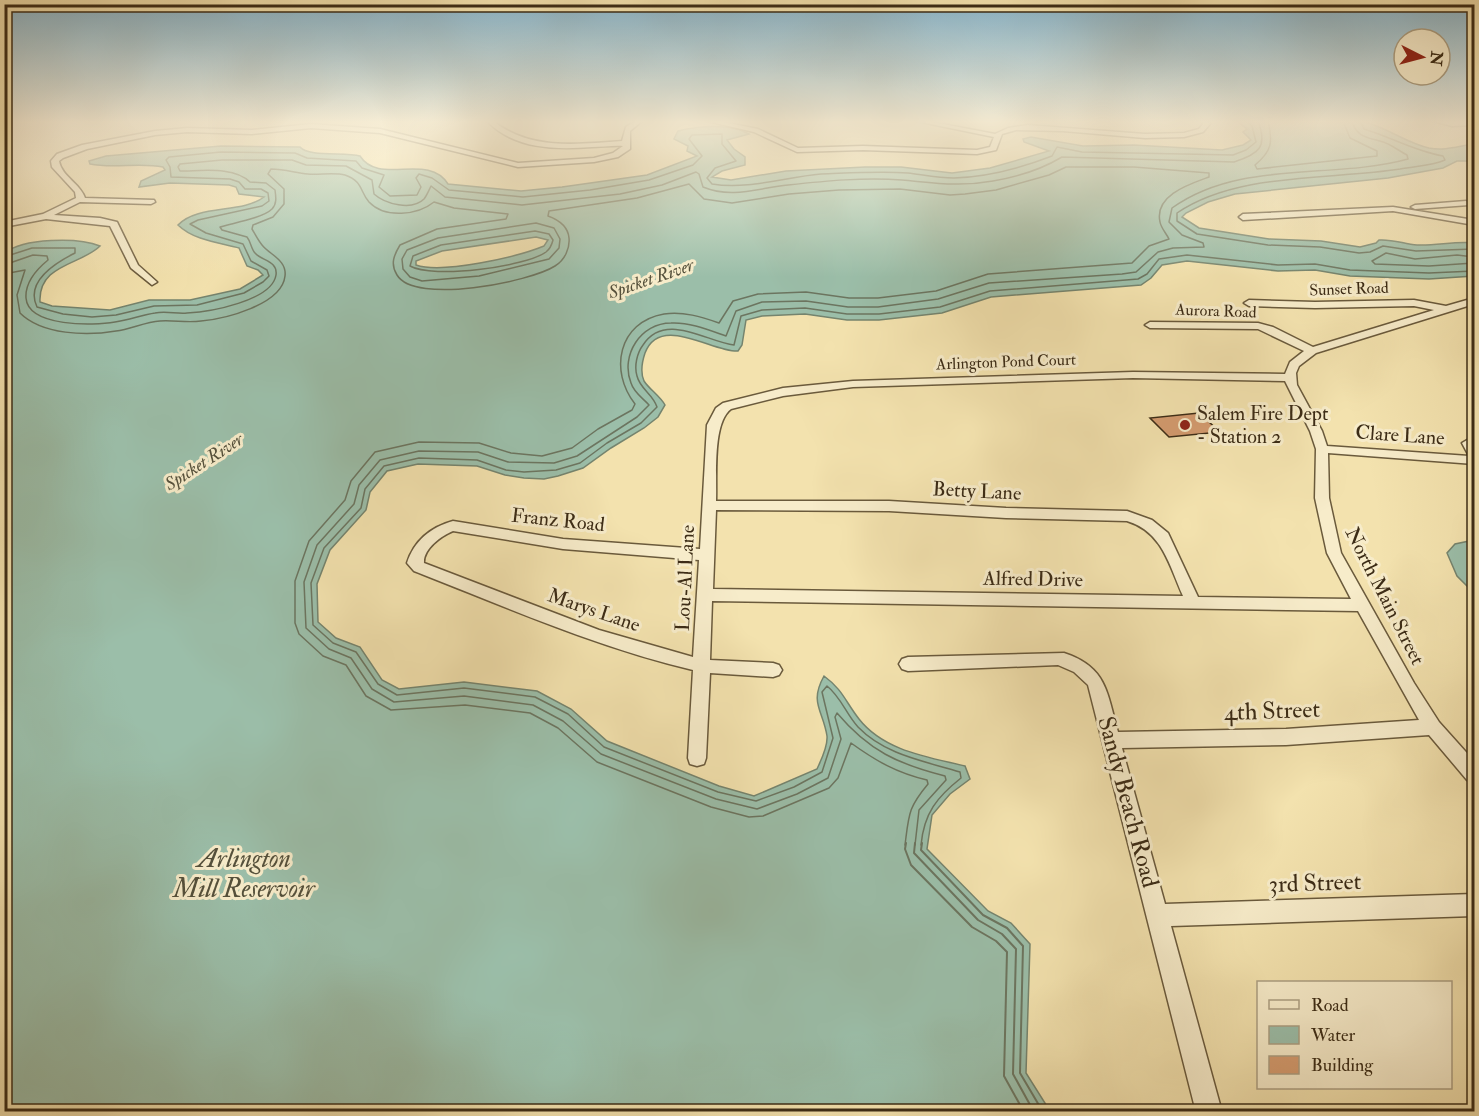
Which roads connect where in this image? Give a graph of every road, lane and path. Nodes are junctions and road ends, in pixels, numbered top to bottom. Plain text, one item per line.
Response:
1 (59, 173) edge
2 (79, 200) junction
3 (150, 202) dead end
4 (1466, 203) dead end
5 (1393, 209) junction
6 (46, 216) junction
7 (1243, 217) dead end
8 (1474, 223) edge
9 (4, 225) edge
10 (152, 282) dead end
11 (1474, 301) edge
12 (1249, 303) dead end
13 (1448, 309) junction
14 (1150, 325) dead end
15 (1312, 351) junction
16 (1289, 378) junction
17 (727, 406) joint
18 (1474, 440) edge
19 (1322, 449) junction
20 (1474, 453) edge
21 (1474, 460) edge
22 (709, 505) junction
23 (707, 555) junction
24 (416, 556) joint
25 (705, 595) junction
26 (1193, 602) junction
27 (1361, 605) junction
28 (908, 664) dead end
29 (702, 665) junction
30 (773, 670) dead end
31 (1433, 727) junction
32 (1112, 740) junction
33 (697, 758) dead end
34 (1474, 774) edge
35 (1474, 906) edge
36 (1158, 915) junction
37 (1209, 1112) edge

1 - 2 street
2 - 3 street
2 - 6 street
4 - 5 street
5 - 7 street
5 - 8 street
6 - 9 street
6 - 10 street
11 - 13 street
12 - 13 street, Sunset Road
13 - 15 street
14 - 15 street, Aurora Road
15 - 16 street
16 - 17 street, Arlington Pond Court
16 - 19 street, North Main Street
17 - 22 street, Lou-Al Lane
18 - 20 street, Clare Lane
19 - 21 street, Clare Lane
19 - 27 street, North Main Street
22 - 23 street, Lou-Al Lane
22 - 26 street, Betty Lane
23 - 24 street, Franz Road
23 - 25 street, Lou-Al Lane
24 - 29 street, Marys Lane
25 - 26 street, Alfred Drive
25 - 29 street, Lou-Al Lane
26 - 27 street, Alfred Drive
27 - 31 street, North Main Street
28 - 32 street, Sandy Beach Road
29 - 30 street, Marys Lane
29 - 33 street, Lou-Al Lane
31 - 32 street, 4th Street
31 - 34 street, North Main Street
32 - 36 street, Sandy Beach Road
35 - 36 street, 3rd Street
36 - 37 street, Sandy Beach Road

